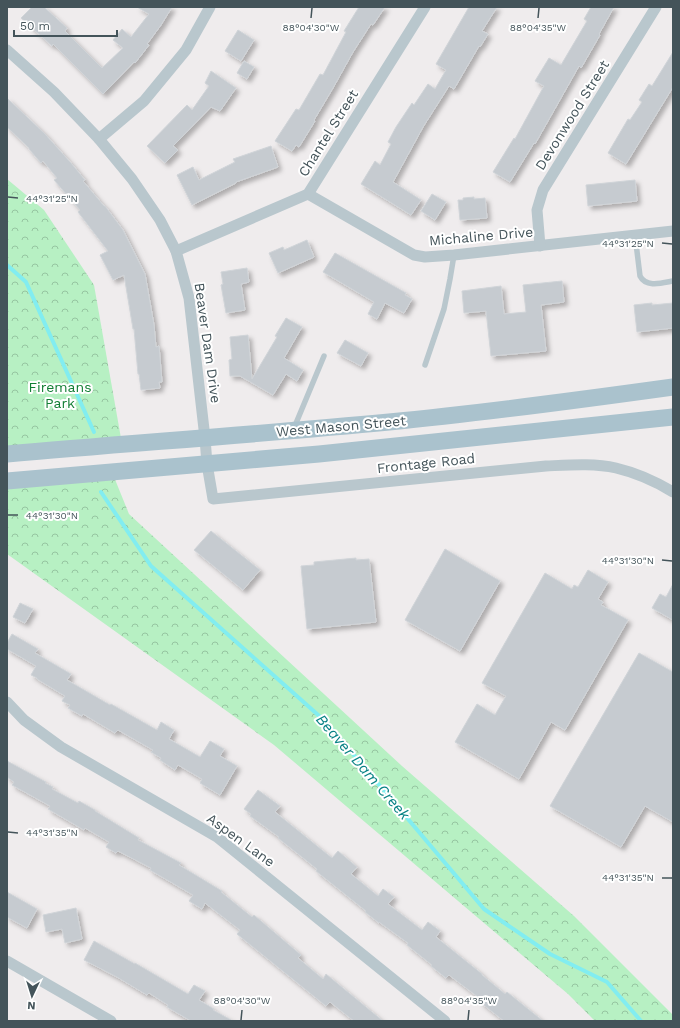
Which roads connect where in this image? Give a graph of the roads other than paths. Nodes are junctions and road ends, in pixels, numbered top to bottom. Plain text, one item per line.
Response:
1 (210, 7) edge
2 (424, 7) edge
3 (656, 7) edge
4 (7, 50) edge
5 (99, 139) junction
6 (308, 194) junction
7 (673, 231) edge
8 (635, 235) junction
9 (540, 246) junction
10 (176, 251) junction
11 (454, 255) junction
12 (673, 281) edge
13 (324, 356) dead end
14 (424, 365) dead end
15 (673, 387) edge
16 (673, 417) edge
17 (293, 430) junction
18 (205, 438) junction
19 (7, 454) edge
20 (207, 464) junction
21 (7, 481) edge
22 (673, 492) edge
23 (7, 702) edge
24 (7, 961) edge
25 (111, 1021) edge
26 (445, 1021) edge

1 - 5 street
2 - 6 street, Chantel Street
3 - 9 street, Devonwood Street
4 - 5 street, Beaver Dam Drive
5 - 10 street, Beaver Dam Drive
6 - 10 street, Chantel Street
6 - 11 street, Michaline Drive
7 - 8 street, Michaline Drive
8 - 9 street, Michaline Drive
8 - 12 lane
9 - 11 street, Michaline Drive
10 - 18 street, Beaver Dam Drive
11 - 14 lane
13 - 17 lane
15 - 17 main road, West Mason Street
16 - 20 main road, West Mason Street
17 - 18 main road, West Mason Street
18 - 19 main road, West Mason Street
18 - 20 street, Beaver Dam Drive
20 - 21 main road, West Mason Street
20 - 22 street, Frontage Road
23 - 26 street, Aspen Lane
24 - 25 street

